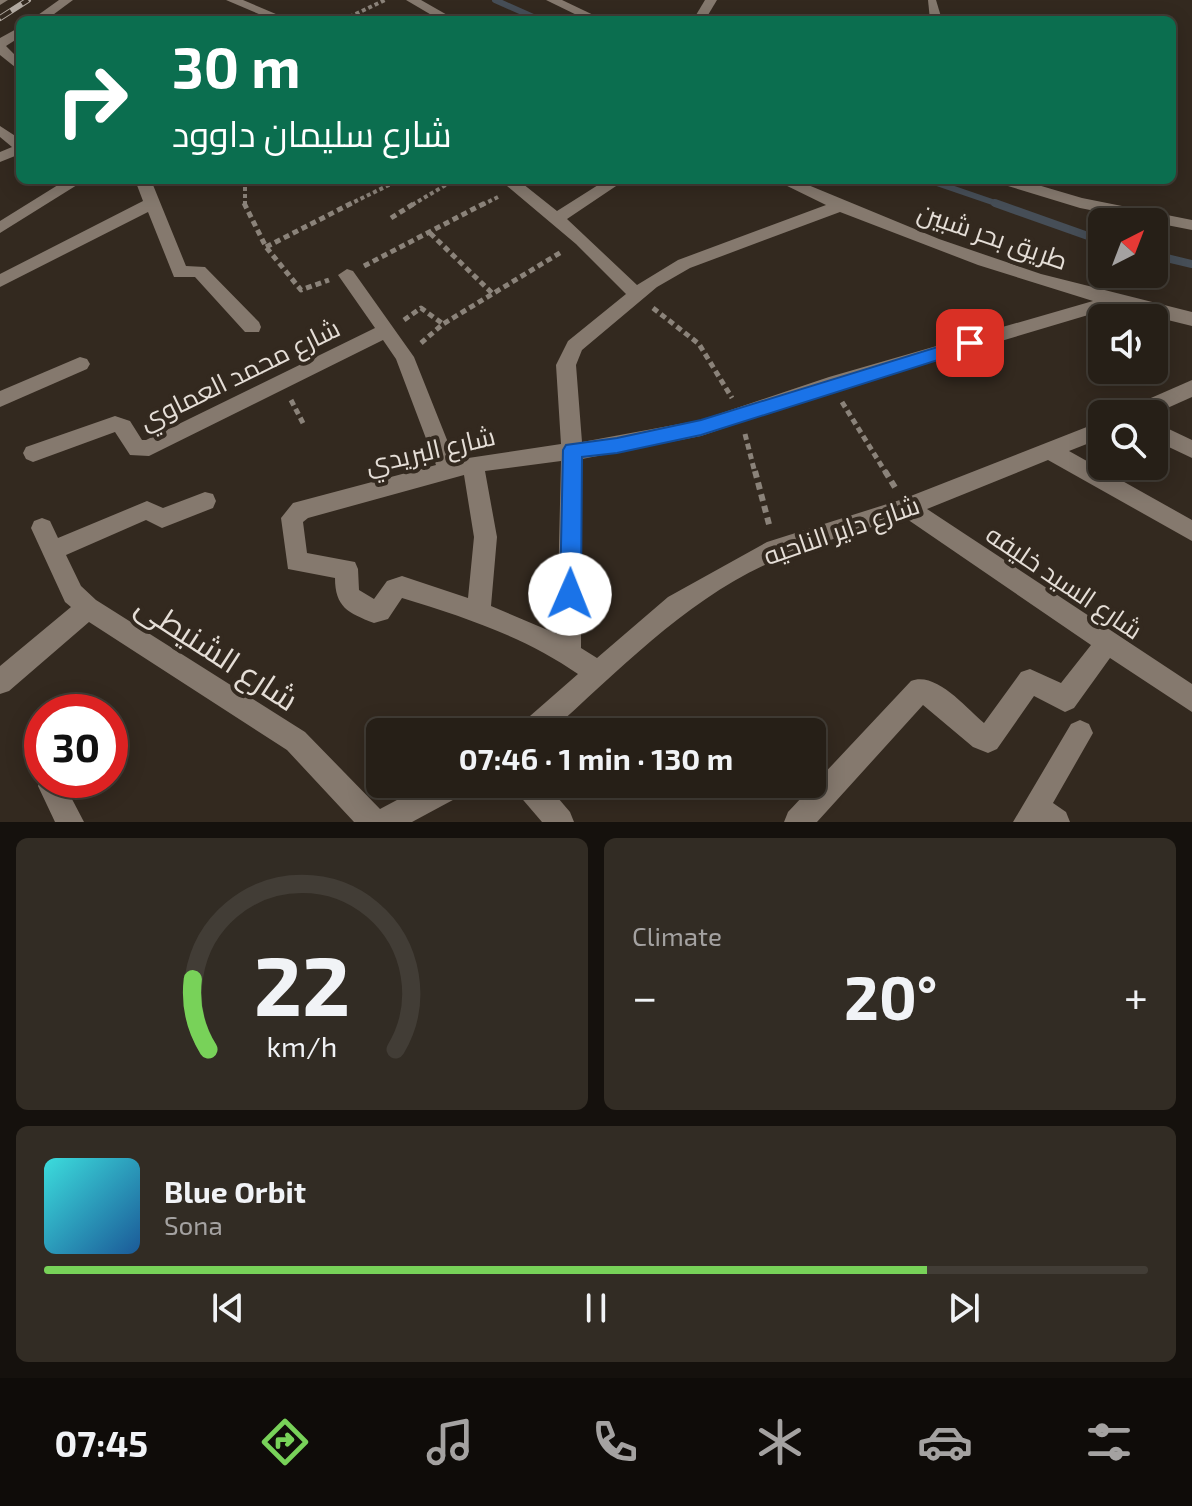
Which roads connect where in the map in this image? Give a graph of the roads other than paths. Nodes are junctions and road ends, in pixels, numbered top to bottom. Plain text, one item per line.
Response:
1 (67, 0) edge
2 (412, 0) edge
3 (552, 0) edge
4 (242, 1) edge
5 (932, 3) dead end
6 (43, 16) edge
7 (275, 16) edge
8 (442, 16) edge
9 (580, 16) edge
10 (935, 16) edge
11 (0, 46) edge
12 (16, 63) edge
13 (0, 130) edge
14 (16, 144) edge
15 (69, 184) edge
16 (145, 184) edge
17 (512, 184) edge
18 (611, 184) edge
19 (792, 184) edge
20 (1017, 184) edge
21 (153, 203) junction
22 (840, 206) junction
23 (556, 219) junction
24 (1192, 225) edge
25 (0, 228) edge
26 (347, 275) road end
27 (0, 281) edge
28 (637, 295) junction
29 (1111, 302) junction
30 (1192, 319) edge
31 (252, 327) dead end
32 (386, 331) junction
33 (80, 364) dead end
34 (1192, 388) edge
35 (0, 399) edge
36 (1166, 400) edge
37 (1088, 435) edge
38 (1168, 437) edge
39 (572, 450) junction
40 (1192, 450) edge
41 (1051, 451) junction
42 (33, 453) dead end
43 (460, 467) junction
44 (205, 501) dead end
45 (907, 507) junction
46 (1192, 531) edge
47 (88, 608) junction
48 (478, 611) junction
49 (1106, 644) junction
50 (569, 652) junction
51 (598, 673) junction
52 (0, 682) edge
53 (1192, 699) edge
54 (547, 718) edge
55 (1080, 733) dead end
56 (57, 798) edge
57 (428, 798) edge
58 (540, 798) edge
59 (1039, 817) edge
60 (70, 822) edge
61 (373, 822) edge
62 (384, 822) edge
63 (560, 822) edge
64 (798, 822) edge

1 - 6 street
2 - 8 street
3 - 9 street
4 - 7 street
5 - 10 street
11 - 12 street
13 - 14 street
15 - 25 street
16 - 21 street
17 - 23 street
18 - 23 street
19 - 22 street, طريق بحر شبين
20 - 24 street
21 - 27 street
21 - 31 street
22 - 28 street
22 - 29 street, طريق بحر شبين
23 - 28 street
26 - 32 street
28 - 39 street
29 - 30 street, طريق بحر شبين
29 - 39 street, شارع البريدي
32 - 42 street, شارع محمد العماوي
32 - 43 street
33 - 35 street
34 - 36 street
37 - 41 street, شارع داير الناحيه
38 - 40 street
39 - 43 street, شارع البريدي
39 - 50 street
41 - 45 street, شارع داير الناحيه
41 - 46 street
43 - 48 street
43 - 48 street, شارع البريدي
44 - 47 street, شارع الشنيطى
45 - 49 street, شارع السيد خليفه
45 - 51 street, شارع داير الناحيه
47 - 52 street
47 - 61 street, شارع الشنيطى
48 - 50 street
49 - 53 street, شارع السيد خليفه
49 - 64 street
50 - 51 street
51 - 54 street, شارع داير الناحيه
55 - 59 street
56 - 60 street
57 - 62 street
58 - 63 street

